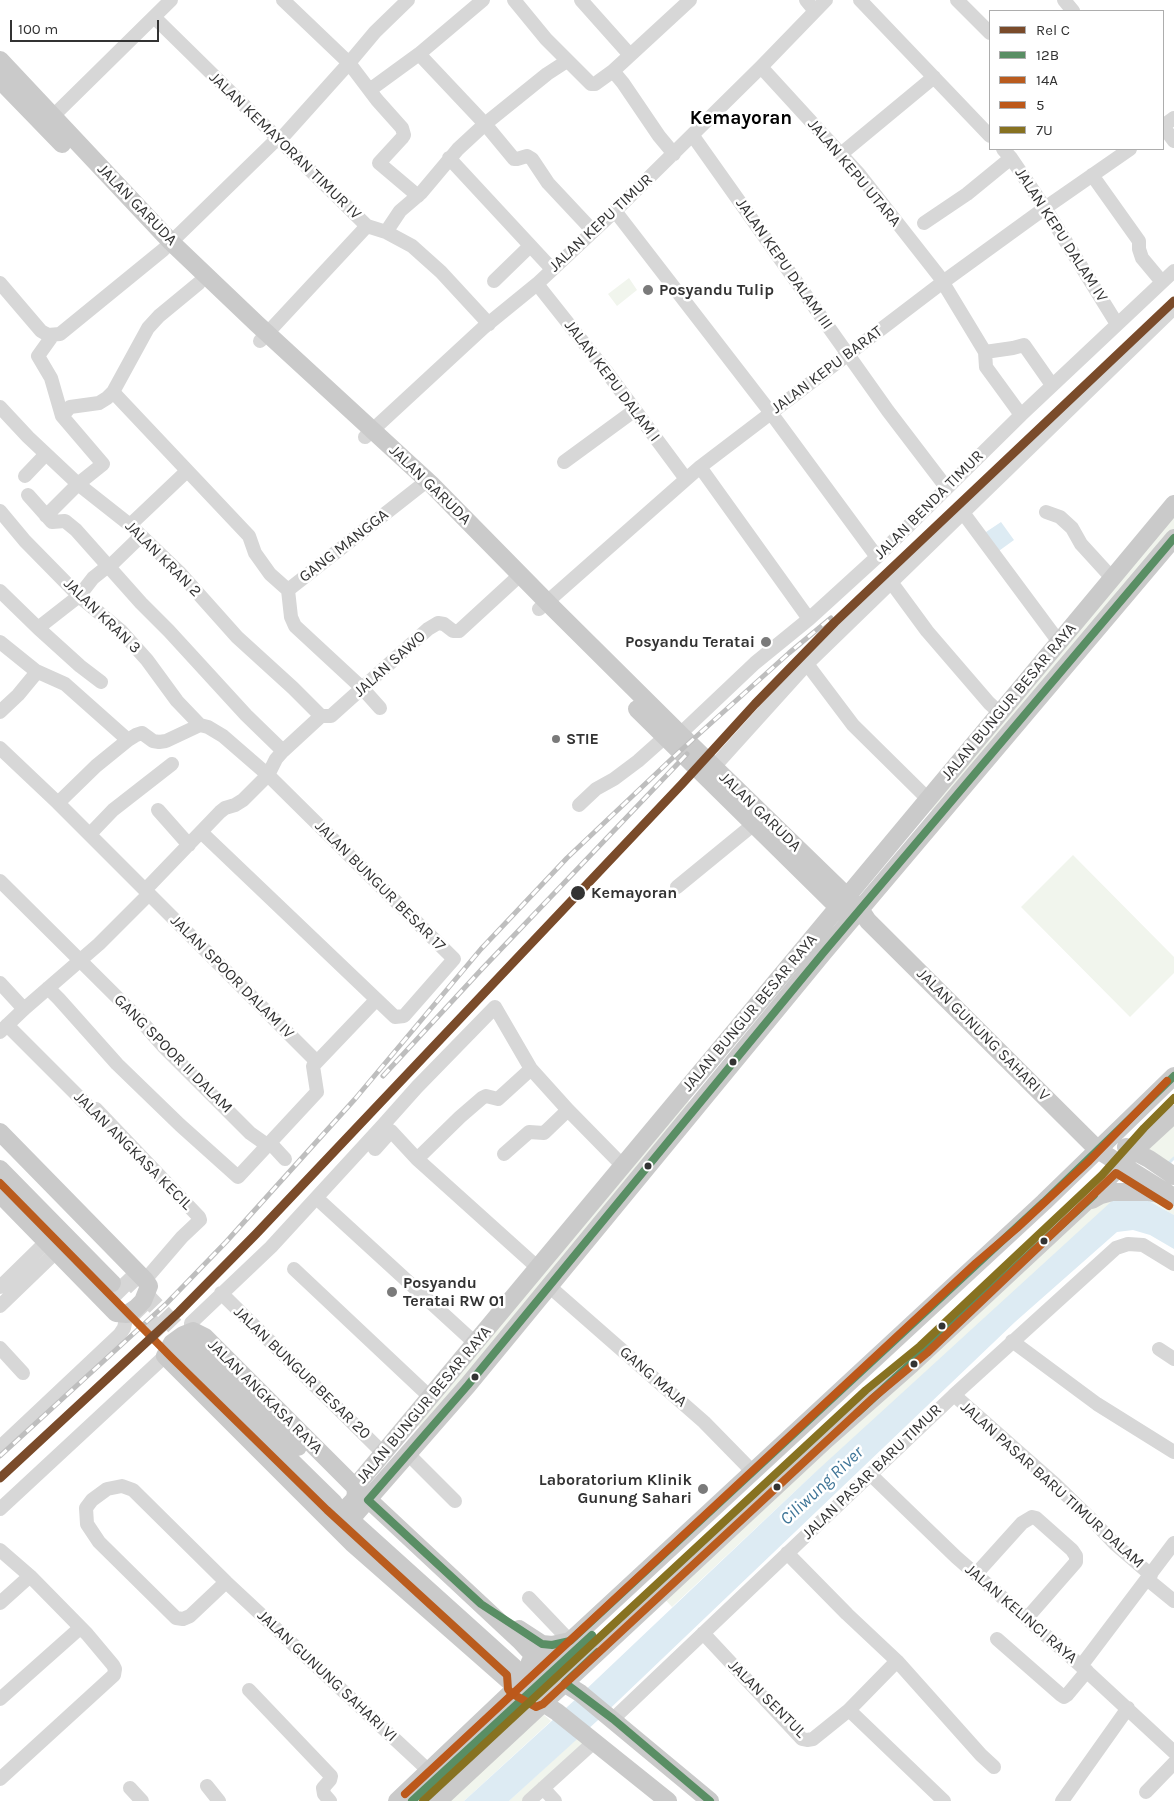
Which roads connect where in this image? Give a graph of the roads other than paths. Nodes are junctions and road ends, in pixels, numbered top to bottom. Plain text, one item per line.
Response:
1 (172, 0) edge
2 (283, 0) edge
3 (483, 0) edge
4 (514, 0) edge
5 (581, 0) edge
6 (806, 0) edge
7 (826, 0) edge
8 (860, 0) edge
9 (957, 0) edge
10 (1064, 0) edge
11 (402, 2) edge
12 (681, 3) edge
13 (1072, 10) edge
14 (815, 11) junction
15 (154, 17) junction
16 (989, 33) edge
17 (419, 54) junction
18 (630, 55) junction
19 (0, 60) edge
20 (567, 61) junction
21 (350, 63) junction
22 (761, 68) junction
23 (613, 71) junction
24 (934, 77) junction
25 (0, 80) edge
26 (371, 89) junction
27 (48, 121) junction
28 (485, 124) junction
29 (1164, 127) edge
30 (989, 135) edge
31 (692, 136) junction
32 (278, 140) junction
33 (1174, 141) edge
34 (1129, 150) edge
35 (1009, 153) edge
36 (674, 154) junction
37 (841, 154) junction
38 (449, 158) junction
39 (1092, 175) junction
40 (418, 196) junction
41 (1045, 208) junction
42 (615, 210) junction
43 (924, 223) dead end
44 (367, 226) junction
45 (593, 231) junction
46 (386, 232) junction
47 (167, 246) junction
48 (530, 246) junction
49 (552, 269) junction
50 (1174, 271) edge
51 (494, 280) dead end
52 (943, 282) junction
53 (1162, 282) junction
54 (0, 283) edge
55 (198, 283) junction
56 (537, 284) junction
57 (1174, 308) edge
58 (489, 324) junction
59 (1117, 324) junction
60 (53, 336) junction
61 (264, 336) junction
62 (985, 352) junction
63 (848, 354) junction
64 (1052, 385) junction
65 (113, 392) junction
66 (0, 407) edge
67 (635, 410) junction
68 (771, 412) junction
69 (1021, 415) junction
70 (62, 416) junction
71 (369, 434) junction
72 (46, 454) junction
73 (564, 462) dead end
74 (700, 467) junction
75 (187, 471) junction
76 (25, 476) dead end
77 (686, 479) junction
78 (78, 484) junction
79 (424, 484) junction
80 (946, 488) junction
81 (28, 495) dead end
82 (1174, 504) edge
83 (1046, 512) dead end
84 (1, 514) edge
85 (964, 514) junction
86 (46, 516) junction
87 (130, 525) junction
88 (141, 536) junction
89 (1174, 538) edge
90 (877, 557) junction
91 (108, 567) junction
92 (1112, 578) junction
93 (516, 579) junction
94 (890, 582) junction
95 (288, 590) junction
96 (0, 591) edge
97 (79, 596) junction
98 (543, 606) junction
99 (809, 619) junction
100 (38, 628) junction
101 (0, 642) edge
102 (1060, 642) junction
103 (807, 664) junction
104 (80, 666) junction
105 (37, 672) junction
106 (101, 682) dead end
107 (64, 684) junction
108 (363, 689) junction
109 (380, 708) dead end
110 (0, 712) edge
111 (1000, 713) junction
112 (321, 716) junction
113 (200, 725) junction
114 (672, 736) junction
115 (128, 740) junction
116 (0, 748) edge
117 (282, 751) junction
118 (172, 764) dead end
119 (714, 767) junction
120 (268, 775) junction
121 (928, 799) junction
122 (58, 803) junction
123 (579, 805) dead end
124 (158, 810) dead end
125 (912, 820) junction
126 (754, 824) junction
127 (201, 832) junction
128 (924, 833) junction
129 (90, 834) junction
130 (188, 845) junction
131 (0, 881) edge
132 (677, 887) dead end
133 (147, 892) junction
134 (843, 902) junction
135 (860, 917) junction
136 (80, 961) junction
137 (782, 975) junction
138 (0, 983) edge
139 (797, 986) junction
140 (48, 988) junction
141 (376, 1000) junction
142 (24, 1009) junction
143 (4, 1029) edge
144 (316, 1061) junction
145 (531, 1069) junction
146 (1174, 1076) edge
147 (568, 1110) junction
148 (1174, 1114) edge
149 (0, 1132) edge
150 (1104, 1144) junction
151 (267, 1145) junction
152 (0, 1146) edge
153 (375, 1149) dead end
154 (1134, 1151) junction
155 (504, 1154) dead end
156 (285, 1159) dead end
157 (417, 1159) junction
158 (622, 1165) junction
159 (1121, 1165) junction
160 (0, 1169) edge
161 (1174, 1176) edge
162 (0, 1194) edge
163 (1172, 1197) edge
164 (1086, 1202) junction
165 (322, 1203) dead end
166 (51, 1247) junction
167 (1174, 1264) edge
168 (537, 1267) junction
169 (294, 1269) dead end
170 (145, 1280) junction
171 (0, 1287) edge
172 (550, 1287) junction
173 (221, 1294) junction
174 (0, 1306) edge
175 (127, 1314) junction
176 (1012, 1341) junction
177 (475, 1343) junction
178 (182, 1345) junction
179 (0, 1348) edge
180 (1159, 1349) dead end
181 (1174, 1359) edge
182 (23, 1373) dead end
183 (954, 1395) junction
184 (430, 1397) junction
185 (407, 1425) junction
186 (422, 1438) junction
187 (0, 1447) edge
188 (1174, 1452) edge
189 (383, 1453) junction
190 (408, 1454) junction
191 (752, 1471) junction
192 (870, 1474) junction
193 (344, 1494) junction
194 (455, 1501) dead end
195 (0, 1509) edge
196 (352, 1518) junction
197 (1174, 1543) edge
198 (0, 1550) edge
199 (788, 1553) junction
200 (976, 1574) junction
201 (30, 1576) junction
202 (1149, 1577) junction
203 (226, 1582) junction
204 (529, 1598) dead end
205 (1174, 1601) edge
206 (0, 1602) edge
207 (481, 1604) junction
208 (1027, 1618) junction
209 (80, 1628) junction
210 (703, 1633) junction
211 (997, 1639) dead end
212 (570, 1641) junction
213 (897, 1661) junction
214 (538, 1665) junction
215 (1084, 1668) junction
216 (565, 1683) junction
217 (518, 1686) junction
218 (248, 1690) dead end
219 (0, 1700) edge
220 (543, 1702) junction
221 (1128, 1708) junction
222 (849, 1710) junction
223 (610, 1717) junction
224 (590, 1739) junction
225 (1174, 1752) edge
226 (1174, 1762) edge
227 (994, 1768) dead end
228 (429, 1771) junction
229 (0, 1779) edge
230 (207, 1786) dead end
231 (130, 1788) dead end
232 (543, 1788) junction
233 (1146, 1792) dead end
234 (695, 1794) edge
235 (142, 1801) edge
236 (219, 1801) edge
237 (330, 1801) edge
238 (397, 1801) edge
239 (438, 1801) edge
240 (529, 1801) edge
241 (555, 1801) edge
242 (668, 1801) edge
243 (710, 1801) edge
244 (944, 1801) edge
245 (1062, 1801) edge

1 - 15 street
2 - 21 street
3 - 17 street
4 - 20 street
5 - 18 street
6 - 14 street
7 - 14 street, JALAN KEPU TIMUR
8 - 24 street
9 - 16 street
10 - 13 street
11 - 21 street
12 - 18 street
14 - 22 street, JALAN KEPU TIMUR
15 - 27 street
15 - 32 street, JALAN KEMAYORAN TIMUR IV
17 - 26 street
17 - 28 street
18 - 23 street
19 - 27 main road, JALAN GARUDA
20 - 23 street
20 - 28 street
21 - 26 street
21 - 32 street
22 - 31 street, JALAN KEPU TIMUR
22 - 37 street, JALAN KEPU UTARA
23 - 36 street
24 - 30 street
24 - 37 street
25 - 27 main road, JALAN GARUDA
26 - 40 street
27 - 47 main road, JALAN GARUDA
28 - 38 street
28 - 45 street
29 - 33 street
31 - 36 street, JALAN KEPU TIMUR
31 - 63 street, JALAN KEPU DALAM III
32 - 44 street, JALAN KEMAYORAN TIMUR IV
32 - 47 street
34 - 39 street, JALAN KEPU BARAT
35 - 41 street, JALAN KEPU DALAM IV
35 - 43 street
36 - 42 street, JALAN KEPU TIMUR
37 - 52 street, JALAN KEPU UTARA
38 - 40 street
38 - 48 street
39 - 41 street, JALAN KEPU BARAT
39 - 53 street
40 - 46 street
41 - 52 street, JALAN KEPU BARAT
41 - 59 street, JALAN KEPU DALAM IV
42 - 45 street, JALAN KEPU TIMUR
42 - 68 street
44 - 46 street, JALAN KEMAYORAN TIMUR IV
44 - 61 street
45 - 49 street, JALAN KEPU TIMUR
46 - 58 street, JALAN KEMAYORAN TIMUR IV
47 - 55 main road, JALAN GARUDA
47 - 60 street
47 - 61 main road, JALAN GARUDA
48 - 49 street
48 - 51 street
49 - 56 street, JALAN KEPU TIMUR
50 - 53 street, JALAN BENDA TIMUR
52 - 62 street, JALAN KEPU UTARA
52 - 63 street, JALAN KEPU BARAT
53 - 59 street, JALAN BENDA TIMUR
54 - 60 street
55 - 61 main road, JALAN GARUDA
55 - 65 street
56 - 58 street, JALAN KEPU TIMUR
56 - 67 street, JALAN KEPU DALAM I
57 - 85 street
58 - 71 street, JALAN KEPU TIMUR
59 - 64 street, JALAN BENDA TIMUR
60 - 70 street
61 - 71 main road, JALAN GARUDA
62 - 64 street
62 - 69 street, JALAN KEPU UTARA
63 - 68 street, JALAN KEPU BARAT
63 - 80 street, JALAN KEPU DALAM III
64 - 69 street, JALAN BENDA TIMUR
65 - 70 street
65 - 75 street
66 - 72 street, JALAN KRAN 2
67 - 73 street
67 - 77 street, JALAN KEPU DALAM I
68 - 74 street, JALAN KEPU BARAT
68 - 90 street
69 - 80 street, JALAN BENDA TIMUR
70 - 78 street
71 - 79 main road, JALAN GARUDA
72 - 76 street
72 - 78 street, JALAN KRAN 2
74 - 77 street, JALAN KEPU BARAT
74 - 99 street
75 - 87 street
75 - 95 street
77 - 98 street, JALAN KEPU BARAT
78 - 86 street
78 - 87 street, JALAN KRAN 2
79 - 93 main road, JALAN GARUDA
79 - 95 street, GANG MANGGA
80 - 90 street, JALAN BENDA TIMUR
81 - 86 street
82 - 92 main road, JALAN BUNGUR BESAR RAYA
83 - 92 street
84 - 97 street, JALAN KRAN 3
85 - 94 street
85 - 102 street
86 - 91 street
87 - 88 street, JALAN KRAN 2
88 - 91 street
88 - 112 street, JALAN KRAN 2
89 - 128 main road, JALAN BUNGUR BESAR RAYA
90 - 99 street, JALAN BENDA TIMUR
91 - 97 street
91 - 117 street
92 - 102 main road, JALAN BUNGUR BESAR RAYA
93 - 98 main road, JALAN GARUDA
93 - 108 street, JALAN SAWO
94 - 103 street
94 - 111 street
95 - 108 street, GANG MANGGA
96 - 100 street
97 - 100 street
97 - 113 street, JALAN KRAN 3
98 - 114 main road, JALAN GARUDA
99 - 114 street, JALAN BENDA TIMUR
100 - 104 street
101 - 105 street
102 - 111 main road, JALAN BUNGUR BESAR RAYA
103 - 119 street
103 - 121 street
104 - 106 street
104 - 107 street
105 - 107 street
105 - 110 street
107 - 115 street
108 - 109 street, GANG MANGGA
108 - 112 street, JALAN SAWO
111 - 121 main road, JALAN BUNGUR BESAR RAYA
112 - 117 street, JALAN SAWO
113 - 115 street
113 - 120 street, JALAN BUNGUR BESAR 17
114 - 119 main road, JALAN GARUDA
114 - 123 street, JALAN BENDA TIMUR
114 - 126 main road, JALAN GARUDA
115 - 122 street
116 - 122 street, JALAN SPOOR DALAM IV
117 - 120 street, JALAN SAWO
118 - 129 street
119 - 134 main road, JALAN GARUDA
120 - 127 street, JALAN SAWO
120 - 141 street, JALAN BUNGUR BESAR 17
121 - 125 main road, JALAN BUNGUR BESAR RAYA
122 - 129 street, JALAN SPOOR DALAM IV
124 - 130 street
125 - 128 main road
125 - 134 main road, JALAN BUNGUR BESAR RAYA
126 - 132 street
126 - 134 main road, JALAN GARUDA
127 - 130 street, JALAN SAWO
127 - 141 street, JALAN BUNGUR BESAR 17
128 - 135 main road, JALAN BUNGUR BESAR RAYA
129 - 133 street, JALAN SPOOR DALAM IV
130 - 133 street, JALAN SAWO
131 - 136 street, GANG SPOOR II DALAM
133 - 136 street, JALAN SAWO
133 - 144 street, JALAN SPOOR DALAM IV
134 - 135 main road, JALAN GARUDA
134 - 137 main road, JALAN BUNGUR BESAR RAYA
135 - 139 main road, JALAN BUNGUR BESAR RAYA
135 - 150 main road, JALAN GUNUNG SAHARI V
136 - 140 street, JALAN SAWO
136 - 151 street, GANG SPOOR II DALAM
137 - 139 main road
137 - 158 main road, JALAN BUNGUR BESAR RAYA
138 - 142 street
139 - 172 main road, JALAN BUNGUR BESAR RAYA
140 - 142 street, JALAN SAWO
140 - 151 street
141 - 144 street
142 - 143 street, JALAN SAWO
143 - 170 street, JALAN ANGKASA KECIL
144 - 151 street
145 - 147 street
145 - 157 street
145 - 173 street
146 - 150 main road
147 - 155 street
147 - 158 street
148 - 154 main road
149 - 170 main road
150 - 154 main road
150 - 159 main road
150 - 191 main road
151 - 156 street, GANG SPOOR II DALAM
152 - 160 main road
153 - 157 street
154 - 159 main road
154 - 161 main road
157 - 168 street
158 - 168 main road, JALAN BUNGUR BESAR RAYA
159 - 163 main road
159 - 164 main road
162 - 166 main road
163 - 164 main road
164 - 216 main road
165 - 177 street
166 - 171 street
166 - 174 street
166 - 175 main road
167 - 176 street, JALAN PASAR BARU TIMUR
168 - 177 main road, JALAN BUNGUR BESAR RAYA
169 - 184 street
170 - 175 main road
172 - 186 main road, JALAN BUNGUR BESAR RAYA
172 - 191 street, GANG MAJA
173 - 178 street
173 - 189 street, JALAN BUNGUR BESAR 20
175 - 187 street
176 - 183 street, JALAN PASAR BARU TIMUR
176 - 188 street
177 - 184 main road, JALAN BUNGUR BESAR RAYA
178 - 193 main road, JALAN ANGKASA RAYA
178 - 195 street
178 - 196 main road, JALAN ANGKASA RAYA
179 - 182 street
180 - 181 street
183 - 192 street, JALAN PASAR BARU TIMUR
183 - 202 street, JALAN PASAR BARU TIMUR DALAM
184 - 185 main road, JALAN BUNGUR BESAR RAYA
185 - 186 main road
185 - 189 main road, JALAN BUNGUR BESAR RAYA
186 - 190 main road, JALAN BUNGUR BESAR RAYA
189 - 193 main road, JALAN BUNGUR BESAR RAYA
190 - 194 street
190 - 196 main road, JALAN BUNGUR BESAR RAYA
191 - 212 main road
192 - 199 street, JALAN PASAR BARU TIMUR
192 - 200 street, JALAN KELINCI RAYA
193 - 196 main road, JALAN ANGKASA RAYA
193 - 196 main road, JALAN BUNGUR BESAR RAYA
196 - 207 main road, JALAN ANGKASA RAYA
196 - 214 main road, JALAN ANGKASA RAYA
196 - 217 main road, JALAN ANGKASA RAYA
197 - 202 street
198 - 201 street
199 - 210 street, JALAN PASAR BARU TIMUR
199 - 213 street
200 - 208 street, JALAN KELINCI RAYA
200 - 208 street
201 - 206 street
201 - 209 street
202 - 205 street, JALAN PASAR BARU TIMUR DALAM
202 - 215 street
203 - 203 street, JALAN GUNUNG SAHARI VI
203 - 228 street, JALAN GUNUNG SAHARI VI
204 - 212 street
207 - 212 main road
207 - 214 main road, JALAN ANGKASA RAYA
208 - 215 street, JALAN KELINCI RAYA
209 - 219 street
209 - 229 street
210 - 222 street, JALAN SENTUL
210 - 223 street, JALAN PASAR BARU TIMUR
211 - 215 street
212 - 214 main road
213 - 222 street, JALAN SENTUL
213 - 227 street
214 - 216 main road, JALAN ANGKASA RAYA
214 - 217 main road
215 - 221 street, JALAN KELINCI RAYA
216 - 220 main road
216 - 223 main road, JALAN ANGKASA RAYA
217 - 220 main road, JALAN ANGKASA RAYA
217 - 228 main road
218 - 237 street
220 - 224 main road, JALAN ANGKASA RAYA
220 - 239 main road
221 - 225 street, JALAN KELINCI RAYA
221 - 245 street
222 - 244 street
223 - 234 main road, JALAN ANGKASA RAYA
224 - 232 street
224 - 242 main road, JALAN ANGKASA RAYA
226 - 233 street
228 - 238 main road
230 - 236 street
231 - 235 street
232 - 240 street
232 - 241 street
234 - 243 main road, JALAN ANGKASA RAYA

